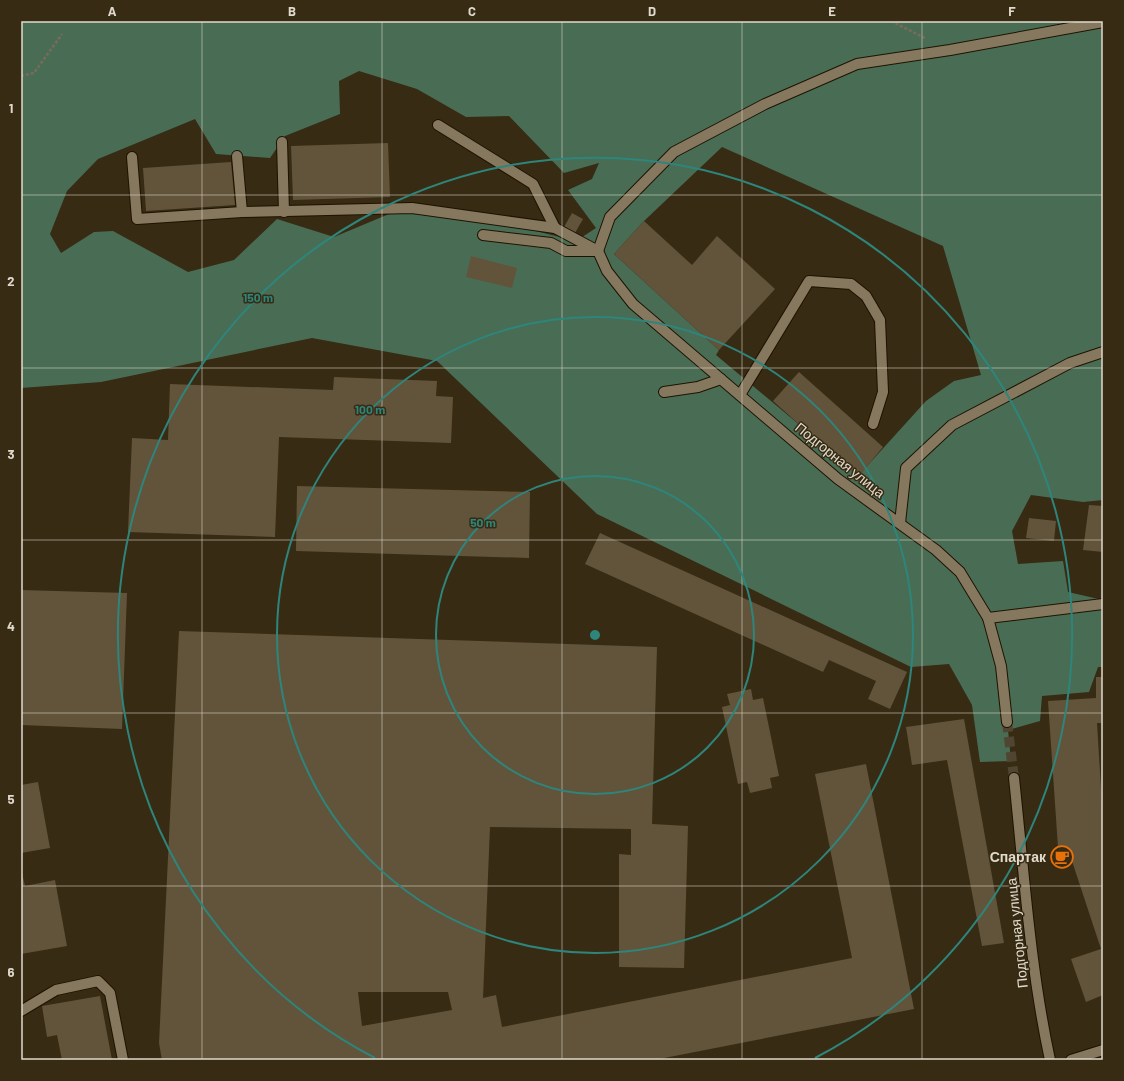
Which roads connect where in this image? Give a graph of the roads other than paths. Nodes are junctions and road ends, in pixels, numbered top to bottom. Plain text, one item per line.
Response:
1 (1103, 22) edge
2 (438, 126) dead end
3 (282, 142) dead end
4 (237, 156) dead end
5 (132, 157) dead end
6 (242, 212) junction
7 (284, 212) junction
8 (555, 228) junction
9 (483, 235) dead end
10 (598, 251) junction
11 (1103, 352) edge
12 (721, 379) junction
13 (664, 392) dead end
14 (740, 395) junction
15 (873, 424) dead end
16 (900, 523) junction
17 (1103, 604) edge
18 (988, 618) junction
19 (1007, 722) tunnel mouth
20 (1014, 778) tunnel mouth
21 (21, 1011) edge
22 (1103, 1050) edge
23 (123, 1060) edge
24 (1050, 1060) edge
25 (1071, 1060) edge

1 - 10 street
2 - 8 street
3 - 7 street
4 - 6 street
5 - 6 street
6 - 7 street
7 - 8 street
8 - 10 street
9 - 10 street
10 - 12 street, Подгорная улица
11 - 16 street
12 - 13 street
12 - 14 street, Подгорная улица
14 - 15 street
14 - 16 street, Подгорная улица
16 - 18 street, Подгорная улица
17 - 18 street
18 - 19 street, Подгорная улица
20 - 24 street, Подгорная улица
21 - 23 street
22 - 25 street

